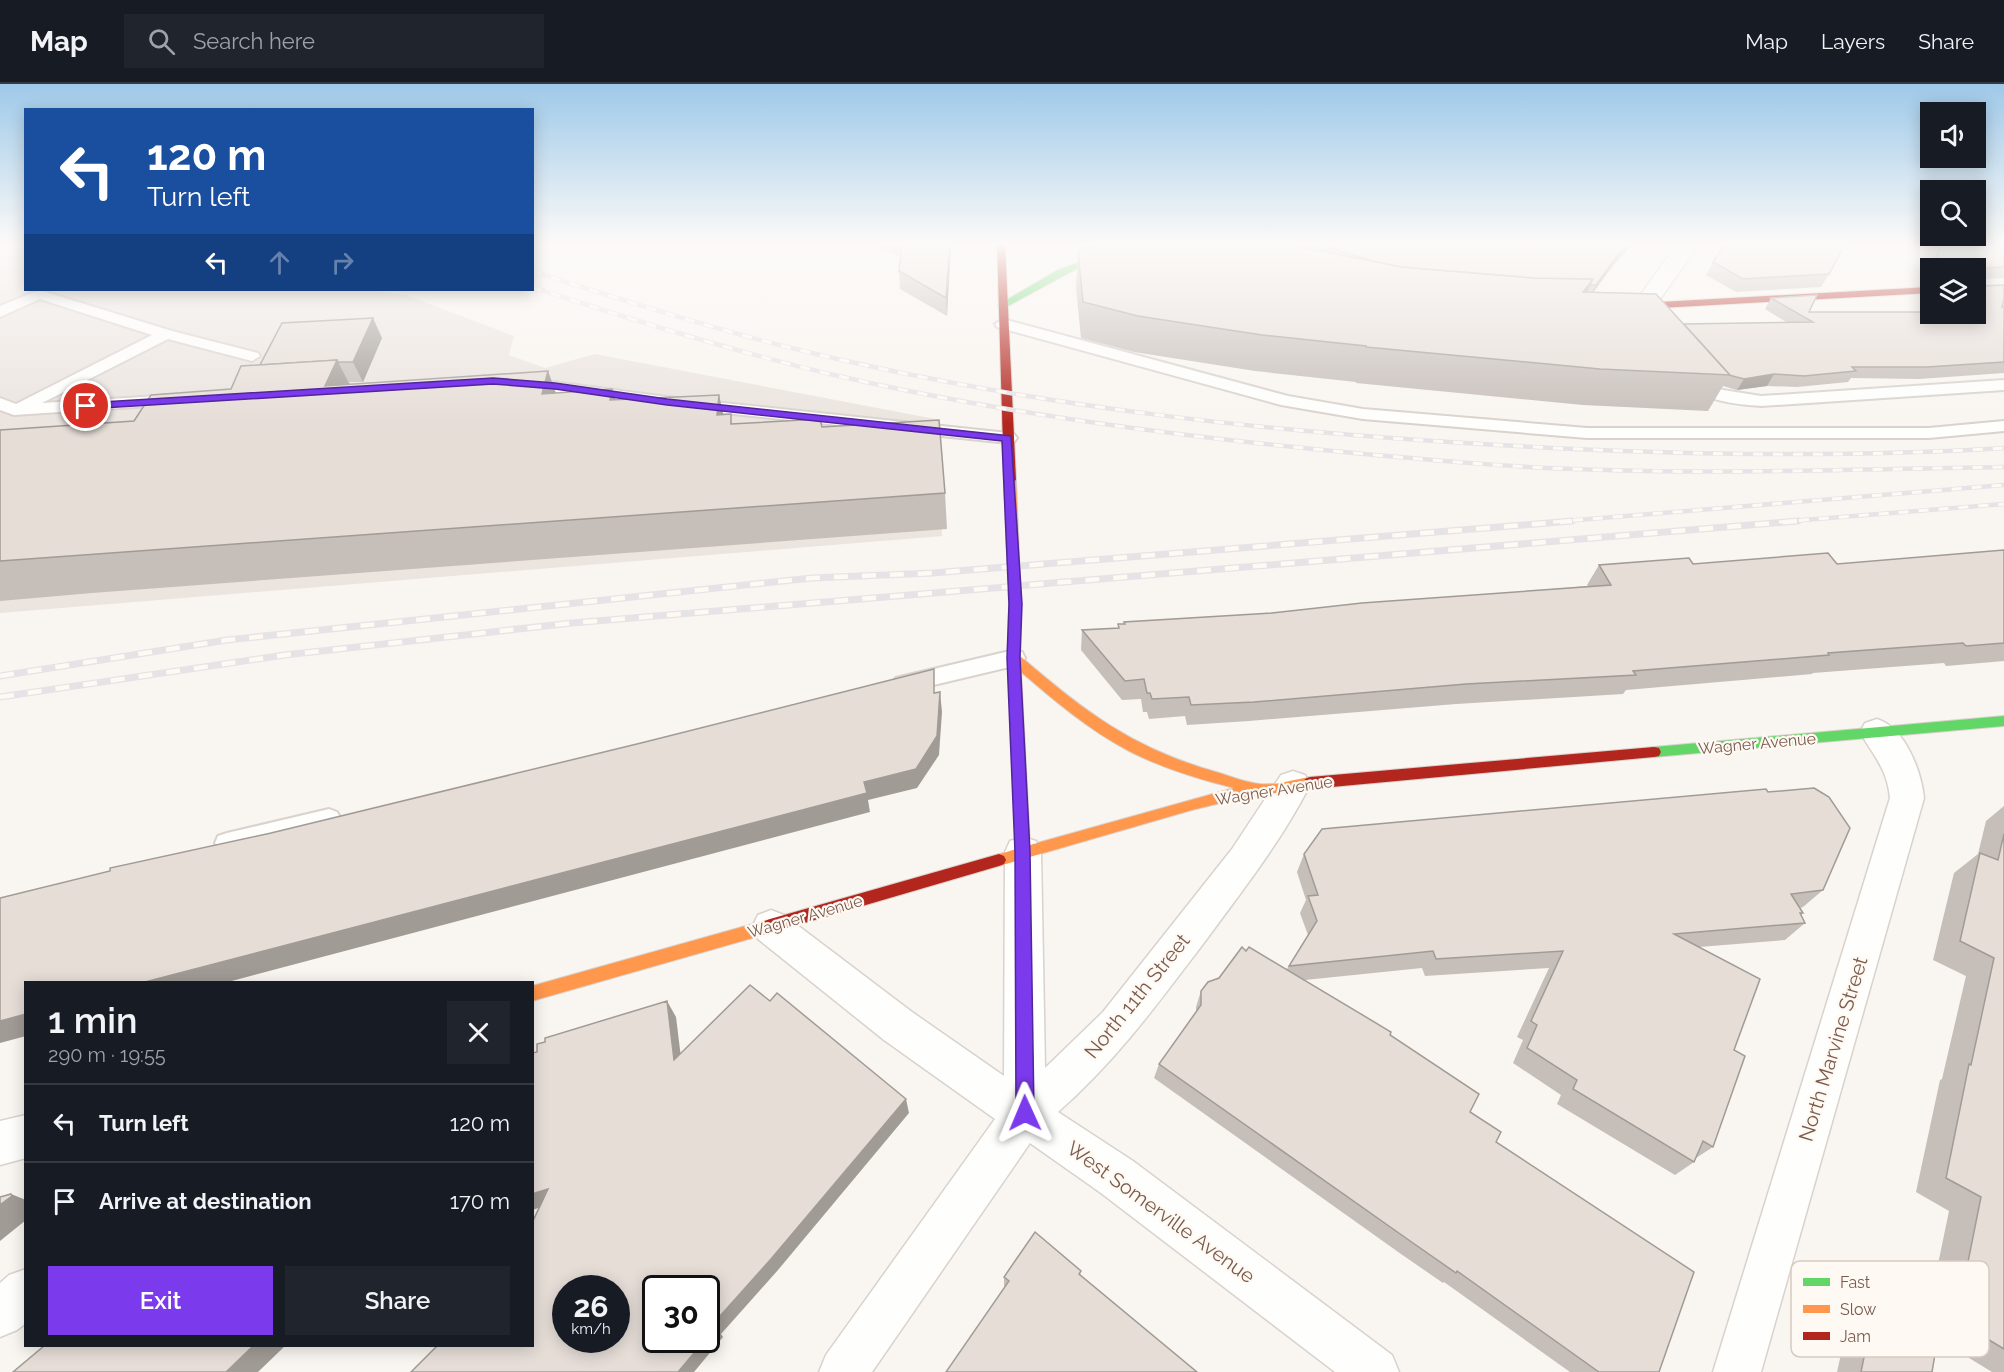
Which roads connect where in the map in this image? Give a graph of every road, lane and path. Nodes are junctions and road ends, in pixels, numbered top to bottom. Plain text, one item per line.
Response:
1 (17, 304) edge
2 (71, 304) edge
3 (1647, 304) edge
4 (1753, 304) edge
5 (1003, 305) edge
6 (1610, 306) edge
7 (0, 312) edge
8 (1641, 313) junction
9 (1004, 324) junction
10 (166, 334) junction
11 (252, 356) dead end
12 (1680, 362) edge
13 (503, 382) edge
14 (2004, 385) edge
15 (194, 399) edge
16 (7, 407) edge
17 (2004, 426) edge
18 (1008, 438) junction
19 (1014, 658) junction
20 (885, 688) edge
21 (2004, 721) edge
22 (1877, 732) junction
23 (1277, 787) junction
24 (350, 814) edge
25 (210, 847) edge
26 (1023, 852) junction
27 (771, 927) junction
28 (534, 993) edge
29 (1025, 1113) junction
30 (24, 1137) edge
31 (0, 1143) edge
32 (24, 1294) edge
33 (0, 1313) edge
34 (843, 1372) edge
35 (1375, 1372) edge
36 (1737, 1372) edge

1 - 7 lane
2 - 10 lane
3 - 8 street
4 - 8 street
5 - 9 street
6 - 8 street
9 - 17 lane
9 - 18 street
10 - 11 lane
10 - 16 lane
12 - 14 lane
13 - 18 lane
15 - 16 lane
18 - 19 street
19 - 20 lane
19 - 23 street
19 - 26 street
21 - 22 street, Wagner Avenue
22 - 23 street, Wagner Avenue
22 - 36 street, North Marvine Street
23 - 26 street, Wagner Avenue
23 - 29 street, North 11th Street
24 - 25 lane
26 - 27 street, Wagner Avenue
26 - 29 street
27 - 28 street, Wagner Avenue
27 - 29 street, West Somerville Avenue
29 - 34 street, North 11th Street
29 - 35 street, West Somerville Avenue
30 - 31 street
32 - 33 street

